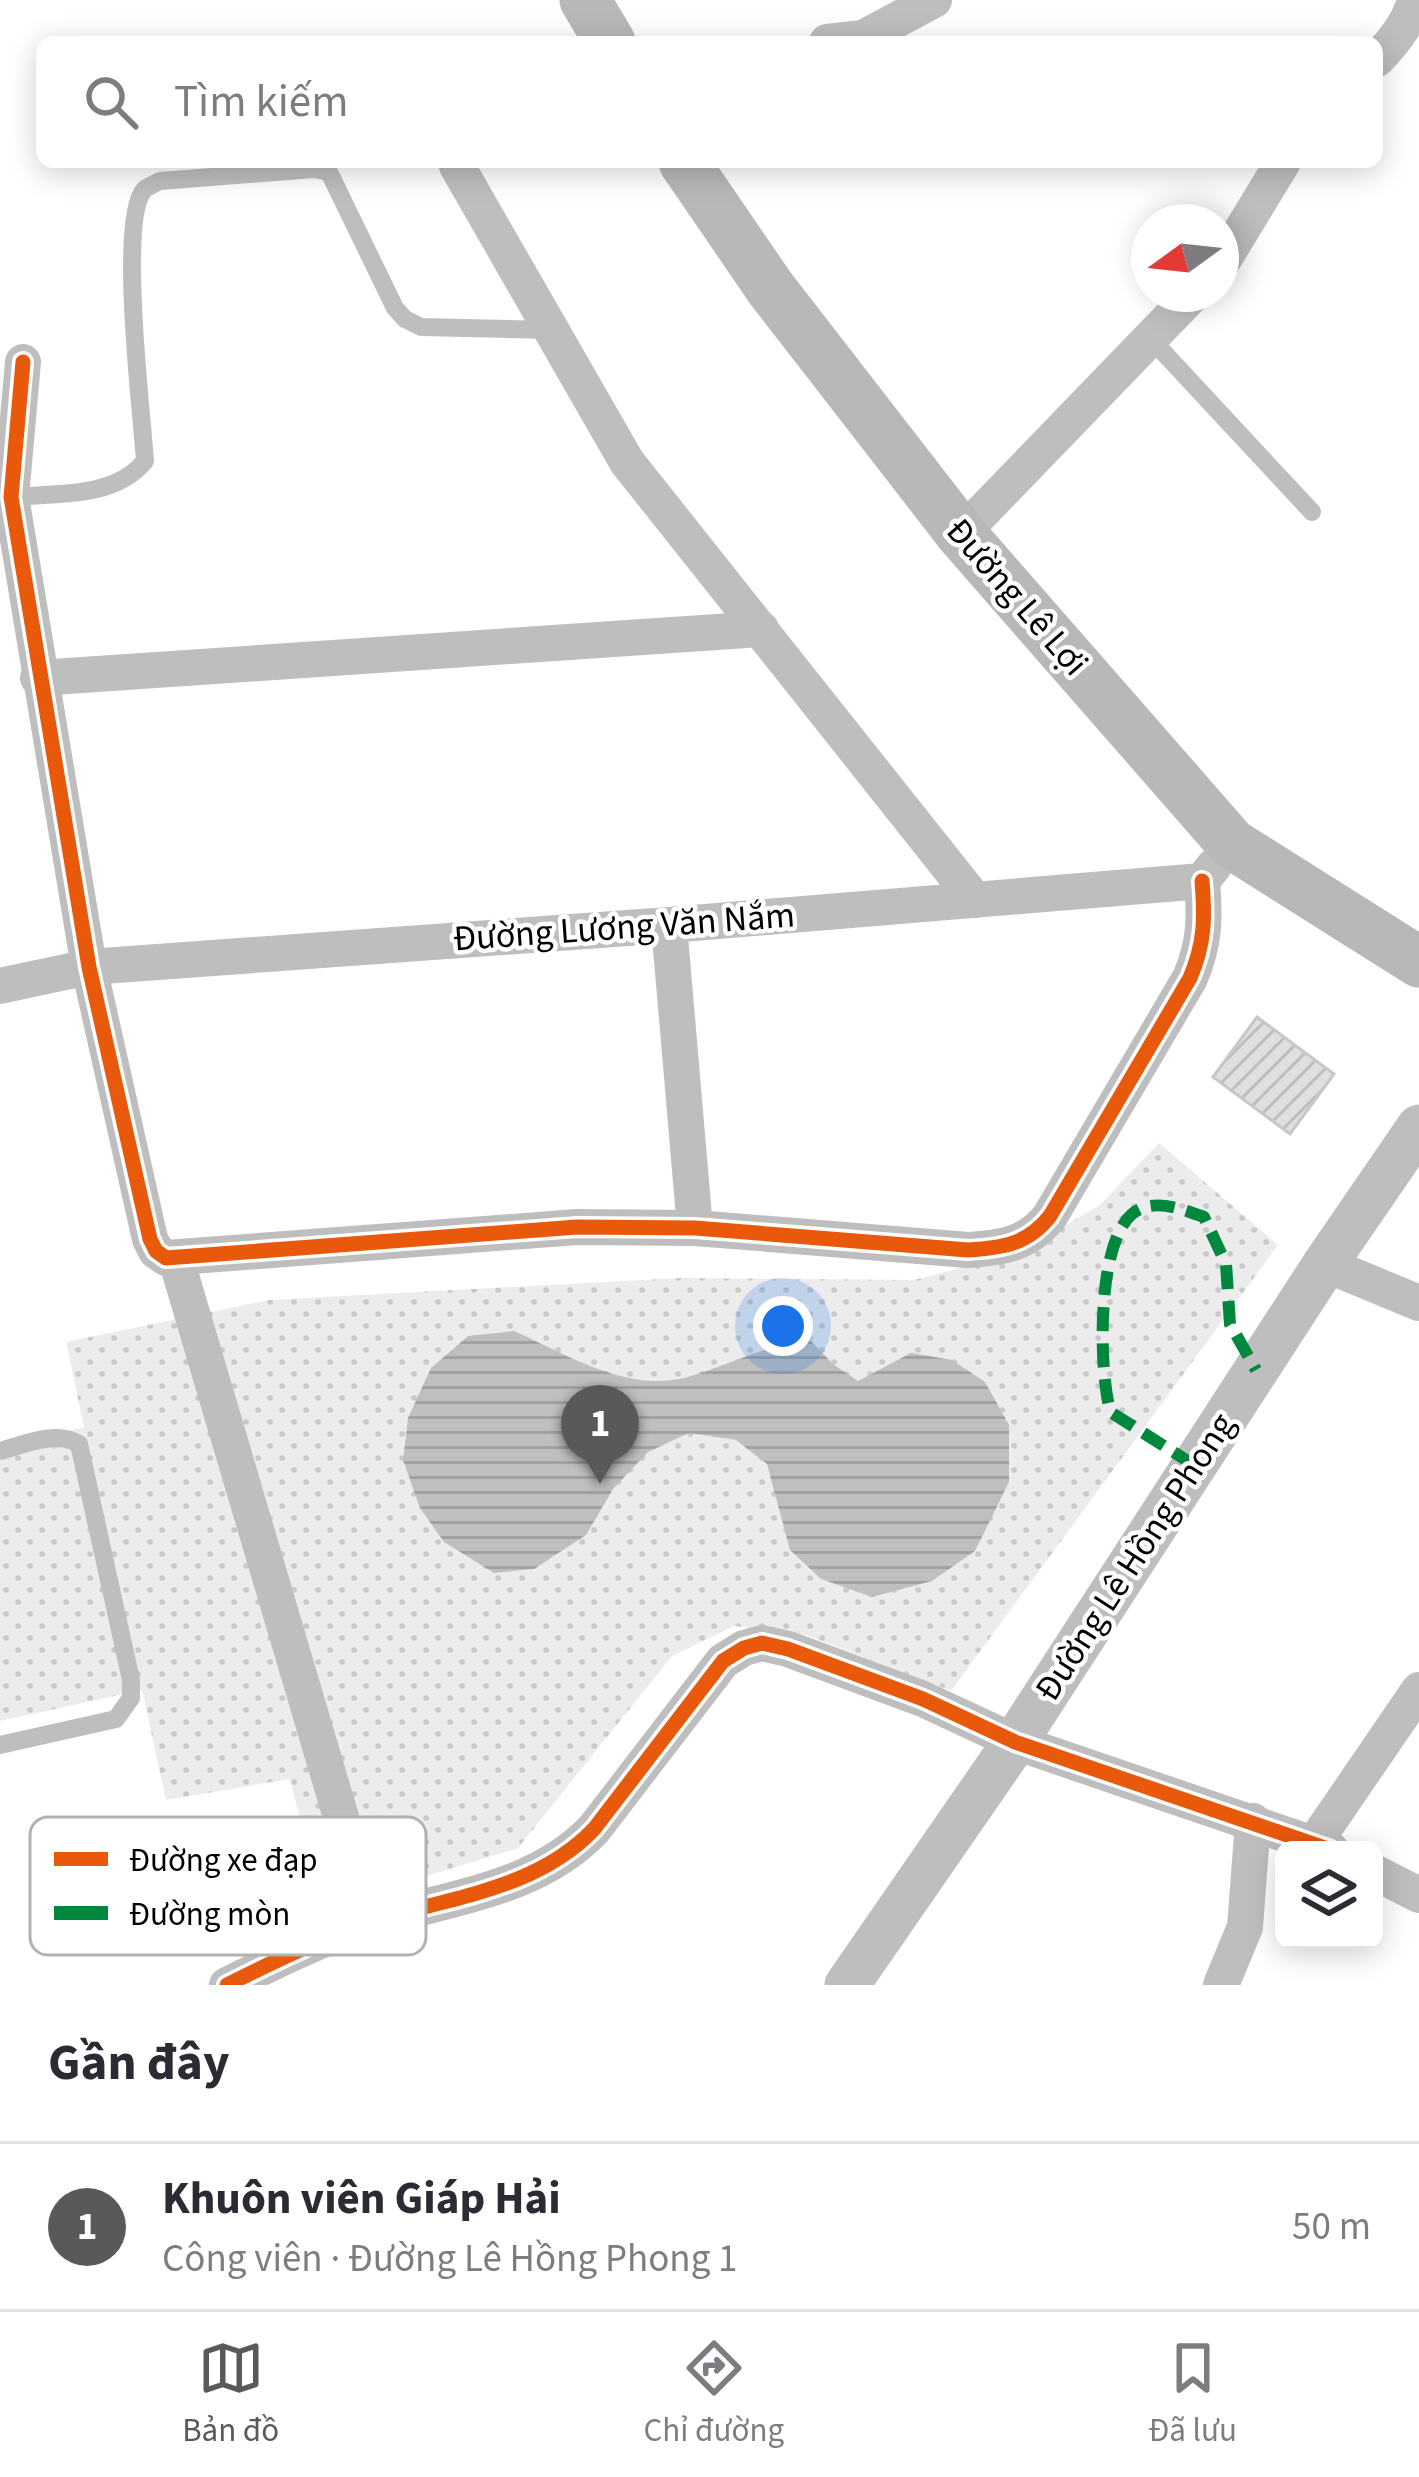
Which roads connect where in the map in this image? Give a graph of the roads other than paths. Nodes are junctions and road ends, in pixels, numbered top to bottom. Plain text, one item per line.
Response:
1 (585, 0) edge
2 (934, 0) edge
3 (1414, 0) edge
4 (606, 36) edge
5 (867, 36) edge
6 (1383, 53) edge
7 (459, 168) edge
8 (688, 168) edge
9 (1279, 168) edge
10 (1239, 234) edge
11 (1177, 312) edge
12 (549, 330) junction
13 (1152, 340) junction
14 (23, 362) dead end
15 (5, 488) edge
16 (1312, 512) dead end
17 (961, 534) junction
18 (761, 629) junction
19 (38, 678) junction
20 (1217, 862) junction
21 (975, 900) junction
22 (669, 925) junction
23 (1419, 962) edge
24 (89, 967) junction
25 (0, 986) edge
26 (1419, 1127) edge
27 (695, 1228) junction
28 (176, 1259) junction
29 (1325, 1264) junction
30 (1419, 1303) edge
31 (0, 1451) edge
32 (1419, 1690) edge
33 (1015, 1742) junction
34 (0, 1745) edge
35 (341, 1817) edge
36 (1253, 1821) junction
37 (1309, 1841) edge
38 (1326, 1841) edge
39 (1383, 1876) edge
40 (1419, 1894) edge
41 (426, 1907) edge
42 (286, 1955) edge
43 (227, 1985) edge
44 (847, 1985) edge
45 (1221, 1985) edge

1 - 4 main road
2 - 5 street
3 - 6 street
7 - 12 street
8 - 17 main road, Đường Lê Lợi
9 - 10 street
11 - 13 street
12 - 15 lane
12 - 18 street
13 - 16 lane
13 - 17 street
14 - 15 street
15 - 19 street
17 - 20 main road, Đường Lê Lợi
18 - 19 street
18 - 21 street
19 - 24 street
20 - 21 street, Đường Lương Văn Nắm
20 - 23 main road, Đường Lê Lợi
20 - 27 street
21 - 22 street, Đường Lương Văn Nắm
22 - 24 street, Đường Lương Văn Nắm
22 - 27 street
24 - 25 street, Đường Lương Văn Nắm
24 - 28 street
26 - 29 street, Đường Lê Hồng Phong
27 - 28 street
28 - 35 street
29 - 30 street
29 - 33 street, Đường Lê Hồng Phong
31 - 34 lane
32 - 38 street
33 - 36 street
33 - 41 street
33 - 44 street, Đường Lê Hồng Phong
36 - 37 street
36 - 45 street
39 - 40 street
42 - 43 street

